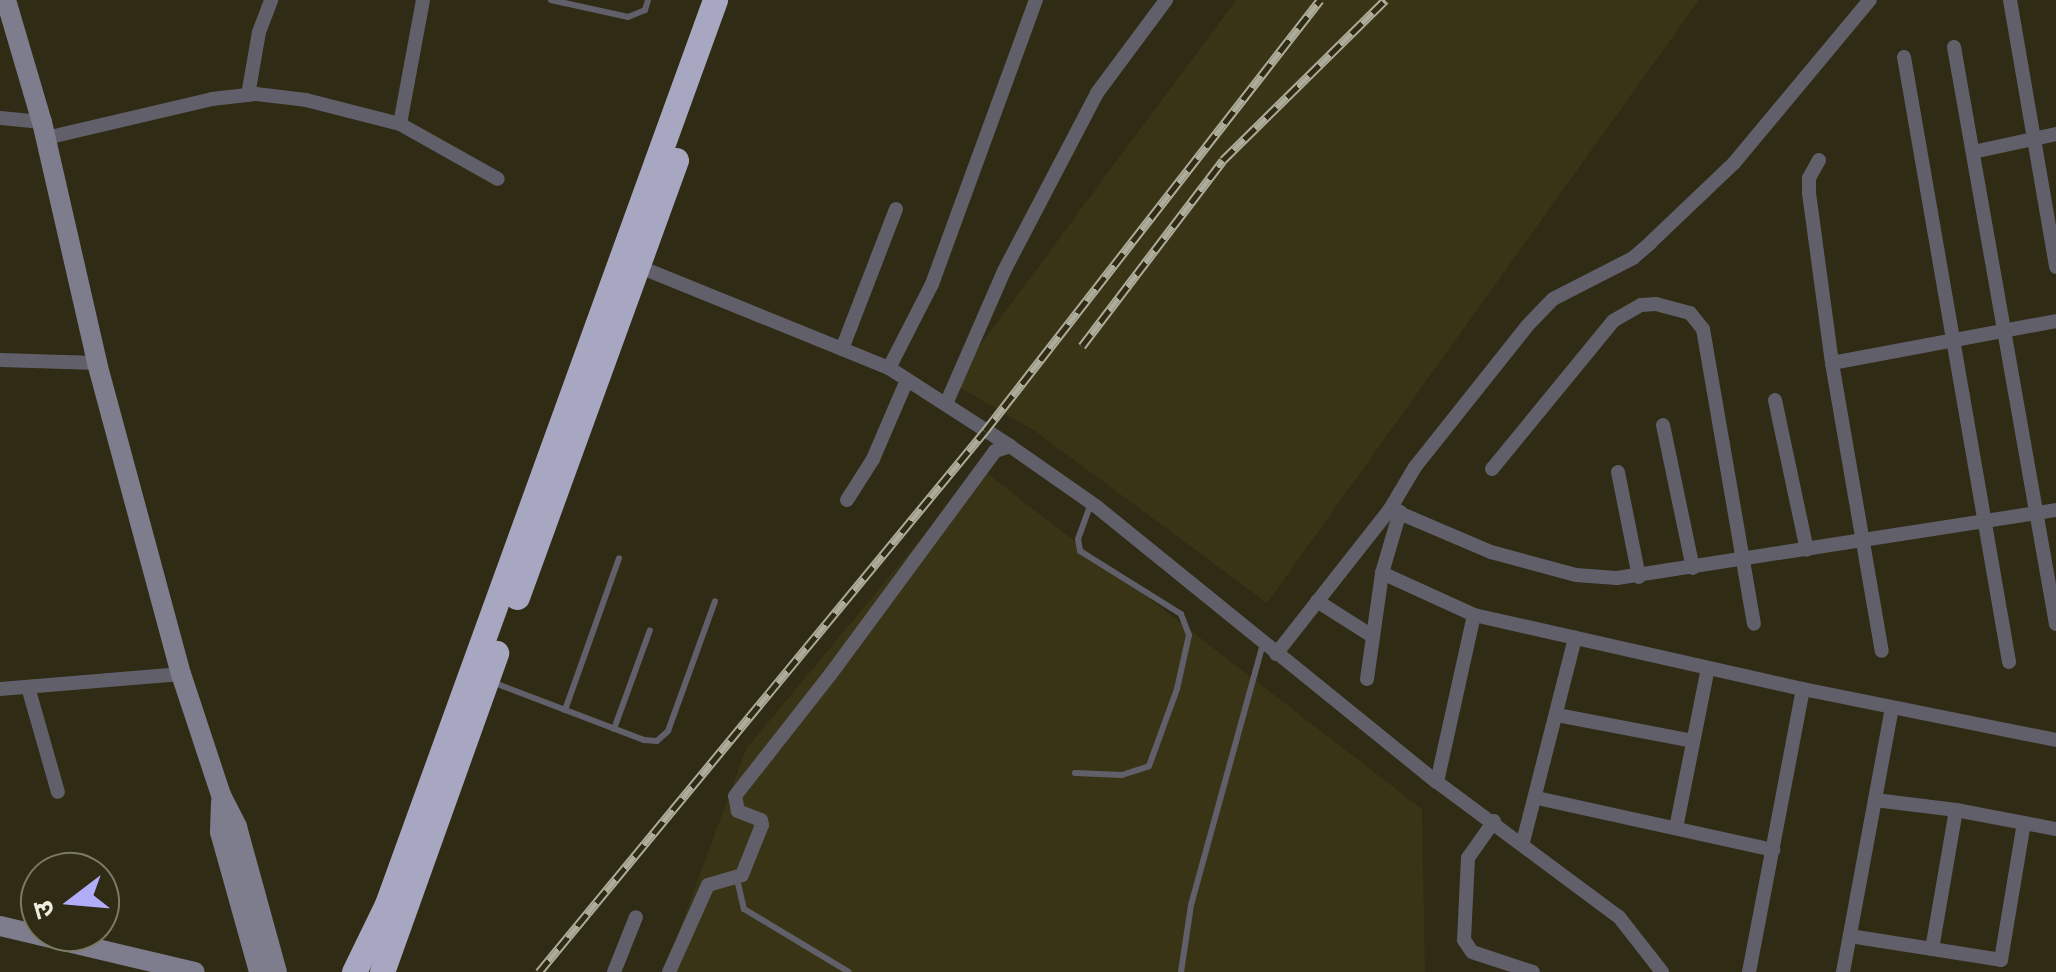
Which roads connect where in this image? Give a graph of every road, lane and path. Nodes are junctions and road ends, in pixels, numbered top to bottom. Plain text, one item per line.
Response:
1 (6, 0) edge
2 (271, 0) edge
3 (423, 0) edge
4 (552, 0) edge
5 (648, 0) edge
6 (715, 0) edge
7 (734, 0) edge
8 (1036, 0) edge
9 (1166, 0) edge
10 (1870, 0) edge
11 (2010, 0) edge
12 (1954, 47) dead end
13 (1904, 57) dead end
14 (248, 95) junction
15 (0, 118) edge
16 (400, 124) junction
17 (44, 130) junction
18 (2056, 134) edge
19 (2033, 139) junction
20 (1973, 152) junction
21 (1819, 160) dead end
22 (498, 179) dead end
23 (896, 209) dead end
24 (630, 262) junction
25 (2056, 267) edge
26 (2056, 321) edge
27 (2004, 332) junction
28 (1954, 340) junction
29 (842, 349) junction
30 (0, 360) edge
31 (97, 363) junction
32 (1832, 363) junction
33 (889, 368) junction
34 (907, 380) junction
35 (1775, 400) dead end
36 (946, 404) junction
37 (1663, 425) dead end
38 (1010, 446) junction
39 (1492, 470) dead end
40 (1618, 472) dead end
41 (847, 500) dead end
42 (1091, 503) junction
43 (1395, 510) junction
44 (2056, 510) edge
45 (2036, 513) junction
46 (1983, 522) junction
47 (1863, 541) junction
48 (1807, 550) junction
49 (619, 558) dead end
50 (1743, 560) junction
51 (1693, 568) junction
52 (1382, 572) junction
53 (1639, 577) junction
54 (1318, 601) junction
55 (715, 602) dead end
56 (1474, 615) junction
57 (1754, 624) dead end
58 (2056, 624) edge
59 (650, 630) dead end
60 (1372, 636) junction
61 (1575, 638) junction
62 (1263, 644) junction
63 (1882, 651) dead end
64 (1276, 654) junction
65 (2009, 662) dead end
66 (1708, 668) junction
67 (181, 674) junction
68 (1366, 679) dead end
69 (486, 680) junction
70 (28, 687) junction
71 (0, 689) edge
72 (1803, 690) junction
73 (1892, 707) junction
74 (566, 710) junction
75 (1557, 715) junction
76 (614, 729) junction
77 (2056, 740) edge
78 (1693, 741) junction
79 (1075, 773) dead end
80 (1437, 782) junction
81 (58, 792) dead end
82 (221, 795) junction
83 (1537, 798) junction
84 (1875, 800) junction
85 (1956, 810) junction
86 (1494, 822) junction
87 (2024, 823) junction
88 (1676, 828) junction
89 (2056, 829) edge
90 (1523, 842) junction
91 (1774, 850) junction
92 (737, 879) junction
93 (636, 917) dead end
94 (0, 926) edge
95 (1850, 936) junction
96 (1932, 949) junction
97 (195, 972) edge
98 (258, 972) edge
99 (277, 972) edge
100 (354, 972) edge
101 (382, 972) edge
102 (614, 972) edge
103 (669, 972) edge
104 (849, 972) edge
105 (1181, 972) edge
106 (1533, 972) edge
107 (1662, 972) edge
108 (1750, 972) edge
109 (1843, 972) edge

1 - 17 main road
2 - 14 street
3 - 16 street
4 - 5 lane
6 - 24 highway
7 - 24 highway
8 - 33 street
9 - 36 street
10 - 43 street
11 - 19 street
12 - 20 street
13 - 28 street
14 - 16 street
14 - 17 street
15 - 17 street
16 - 22 street
17 - 31 main road
18 - 19 street
19 - 20 street
19 - 25 street
20 - 27 street
21 - 32 street
23 - 29 street
24 - 29 street
24 - 69 highway
24 - 100 highway
26 - 27 street
27 - 28 street
27 - 45 street
28 - 32 street
28 - 46 street
29 - 33 street
30 - 31 street
31 - 67 main road
32 - 47 street
33 - 34 street
34 - 36 street
34 - 41 street
35 - 48 street
36 - 38 street
37 - 51 street
38 - 42 street
38 - 92 street
39 - 50 street
40 - 53 street
42 - 62 street
42 - 79 lane
43 - 52 street
43 - 53 street
43 - 54 street
44 - 45 street
45 - 46 street
45 - 58 street
46 - 47 street
46 - 65 street
47 - 48 street
47 - 63 street
48 - 50 street
49 - 74 lane
50 - 51 street
50 - 57 street
51 - 53 street
52 - 56 street
52 - 60 street
54 - 60 street
54 - 64 street
55 - 76 lane
56 - 61 street
56 - 80 street
59 - 76 lane
60 - 68 street
61 - 66 street
61 - 75 street
62 - 64 street
62 - 105 lane
64 - 80 street
66 - 72 street
66 - 78 street
67 - 70 street
67 - 82 main road
69 - 74 lane
69 - 101 highway
70 - 71 street
70 - 81 street
72 - 73 street
72 - 91 street
73 - 77 street
73 - 84 street
74 - 76 lane
75 - 78 street
75 - 83 street
78 - 88 street
80 - 86 street
82 - 98 main road
82 - 99 main road
83 - 88 street
83 - 90 street
84 - 85 street
84 - 95 street
85 - 87 street
85 - 96 street
86 - 90 street
86 - 106 street
87 - 89 street
87 - 96 street
88 - 91 street
90 - 107 street
91 - 108 street
92 - 103 street
92 - 104 lane
93 - 102 street
94 - 97 main road
95 - 96 street
95 - 109 street

